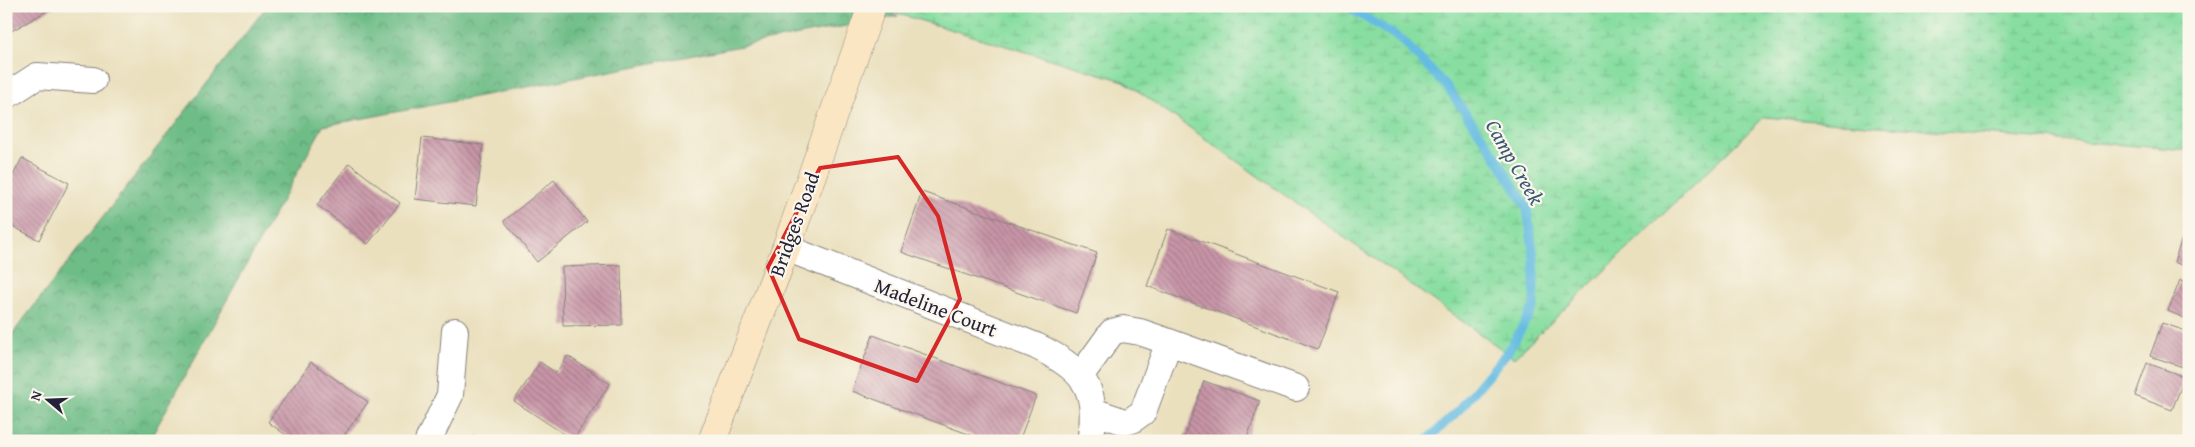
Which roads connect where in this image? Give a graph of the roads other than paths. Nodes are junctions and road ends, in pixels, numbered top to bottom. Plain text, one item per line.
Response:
1 (872, 6) edge
2 (93, 80) dead end
3 (6, 96) edge
4 (786, 248) junction
5 (455, 331) dead end
6 (1170, 342) junction
7 (1081, 375) junction
8 (1296, 388) dead end
9 (1093, 411) junction
10 (428, 441) edge
11 (712, 441) edge
12 (1090, 441) edge

1 - 4 street, Bridges Road
2 - 3 street
4 - 7 street, Madeline Court
4 - 11 street, Bridges Road
5 - 10 street
6 - 7 street
6 - 8 street
6 - 9 street
7 - 9 street, Madeline Court
9 - 12 street, Madeline Court

